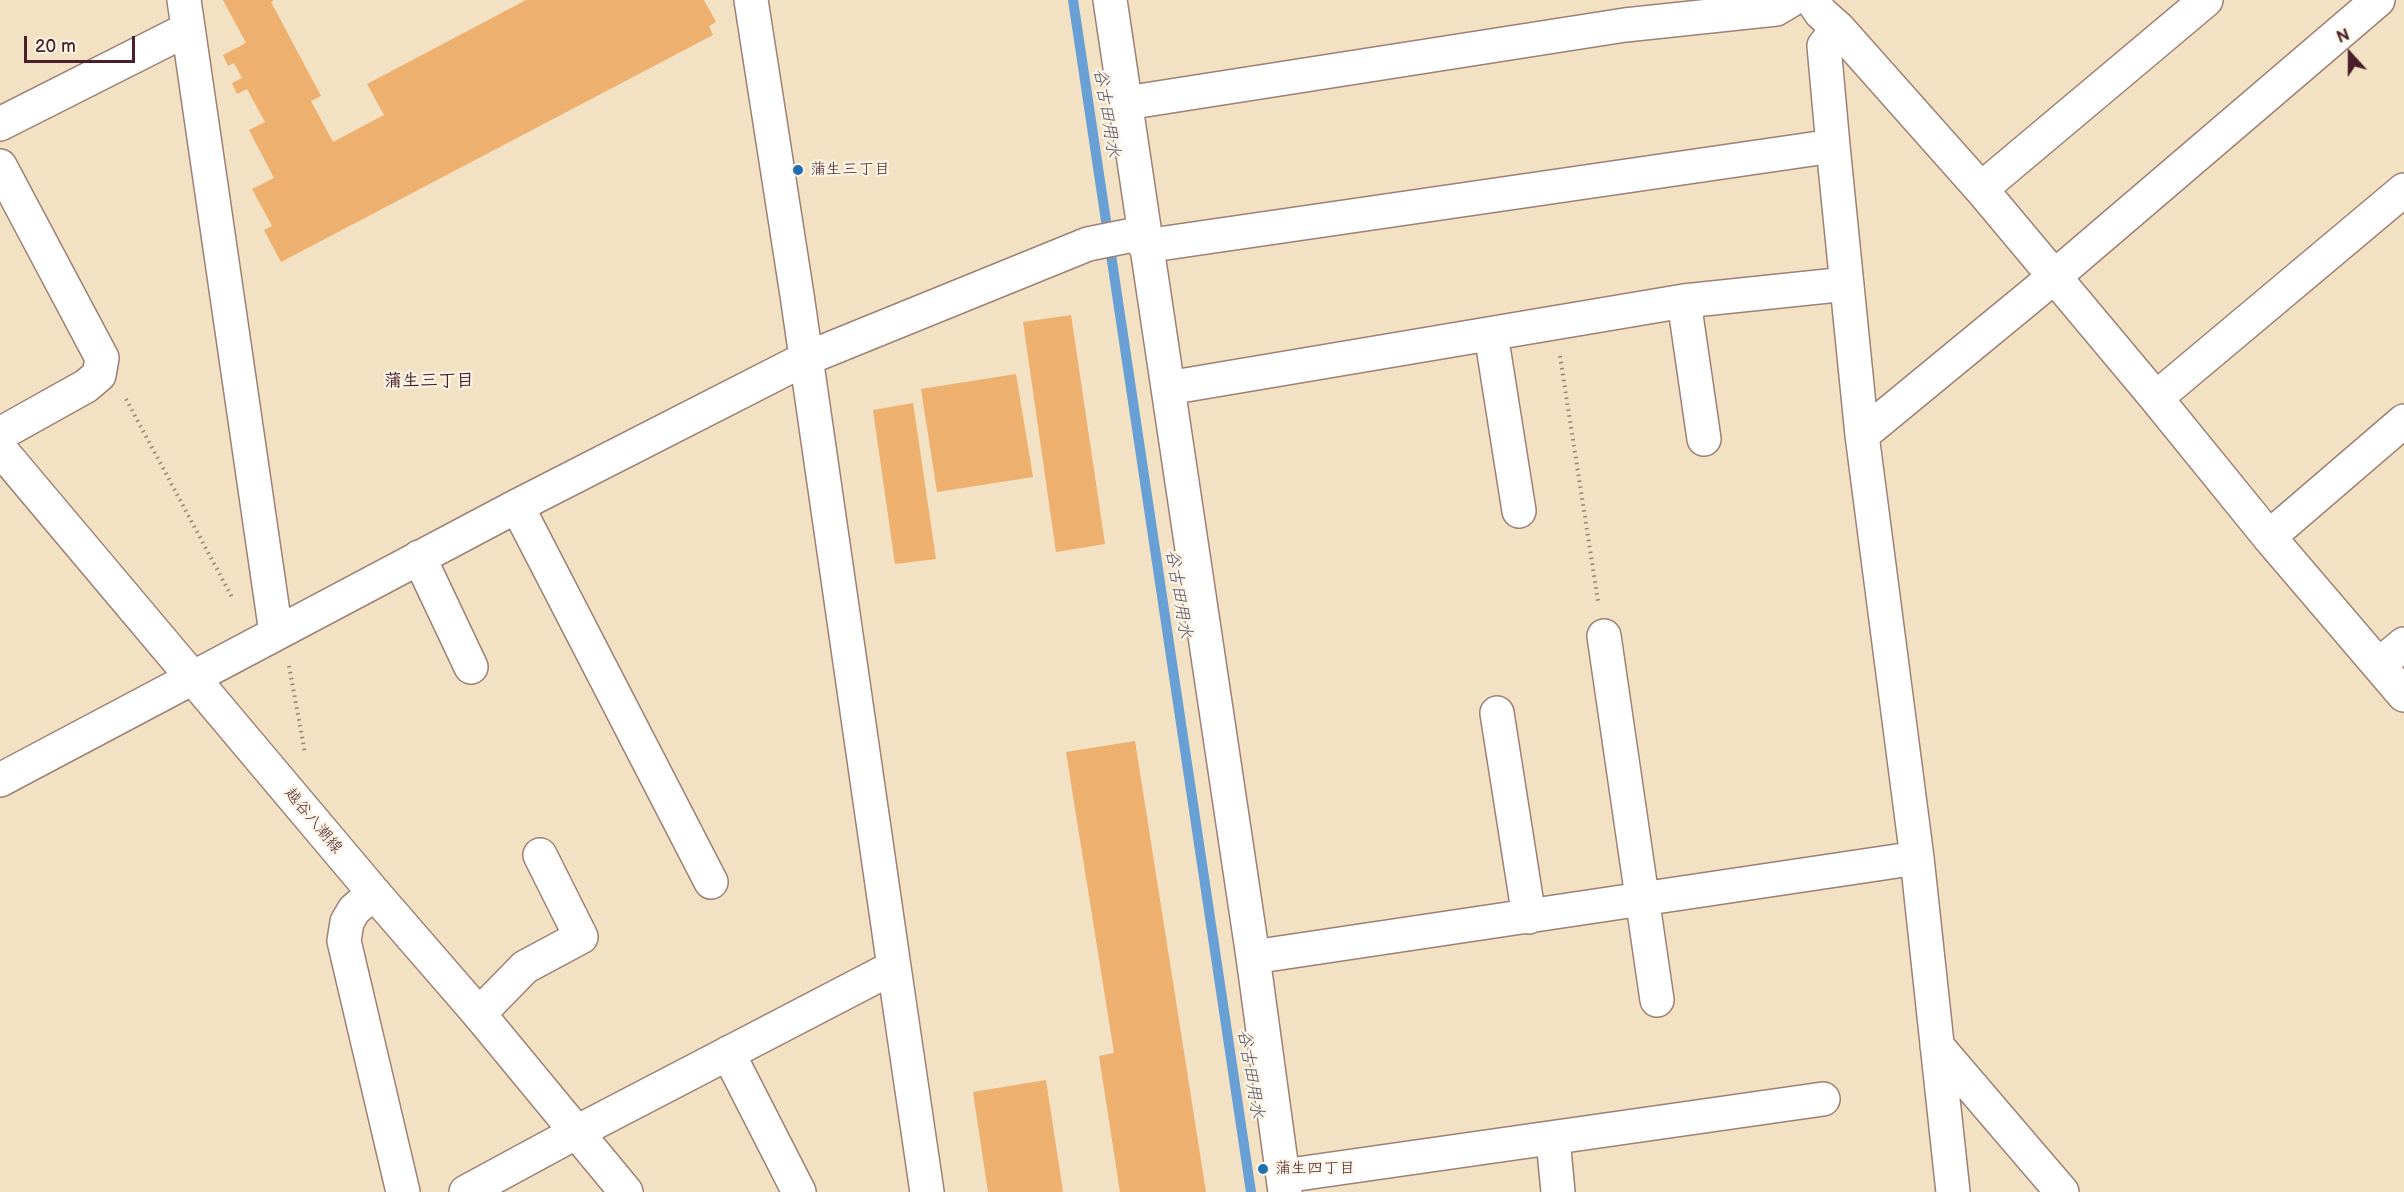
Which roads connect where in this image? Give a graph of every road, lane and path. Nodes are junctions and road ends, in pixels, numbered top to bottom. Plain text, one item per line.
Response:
1 (750, 0) edge
2 (1110, 0) edge
3 (1791, 0) edge
4 (1812, 0) edge
5 (2206, 0) edge
6 (2378, 0) edge
7 (1623, 13) edge
8 (186, 15) edge
9 (1838, 28) junction
10 (1126, 103) junction
11 (0, 124) edge
12 (1833, 146) junction
13 (0, 166) edge
14 (1981, 189) junction
15 (2404, 190) edge
16 (1144, 239) junction
17 (2054, 277) junction
18 (1847, 284) junction
19 (1684, 301) junction
20 (1555, 323) junction
21 (1491, 334) junction
22 (805, 359) junction
23 (99, 375) junction
24 (1168, 388) junction
25 (2156, 398) junction
26 (2404, 421) edge
27 (0, 434) edge
28 (1862, 435) junction
29 (1704, 439) dead end
30 (0, 449) edge
31 (517, 506) junction
32 (1519, 511) dead end
33 (2269, 537) junction
34 (419, 557) junction
35 (272, 636) junction
36 (1604, 636) joint
37 (2404, 644) edge
38 (2379, 665) junction
39 (471, 667) dead end
40 (192, 678) junction
41 (2404, 695) edge
42 (1497, 713) dead end
43 (306, 754) dead end
44 (0, 780) edge
45 (540, 855) dead end
46 (1917, 858) junction
47 (711, 882) dead end
48 (374, 893) junction
49 (1641, 899) junction
50 (1529, 917) junction
51 (1253, 957) junction
52 (894, 967) junction
53 (1657, 1000) dead end
54 (479, 1014) junction
55 (1937, 1046) junction
56 (728, 1053) junction
57 (1823, 1099) dead end
58 (575, 1133) junction
59 (1552, 1139) junction
60 (1284, 1184) edge
61 (404, 1192) edge
62 (466, 1192) edge
63 (626, 1192) edge
64 (799, 1192) edge
65 (927, 1192) edge
66 (1558, 1192) edge
67 (1953, 1192) edge
68 (2062, 1192) edge

1 - 22 street
2 - 10 street
3 - 7 street
4 - 9 street
5 - 14 street
6 - 17 street
7 - 10 street
8 - 11 street
8 - 35 street
9 - 12 street
9 - 14 street
10 - 16 street
12 - 16 street
12 - 18 street
13 - 23 street
14 - 17 street
15 - 25 street
16 - 22 street
16 - 24 street
17 - 25 street
17 - 28 street
18 - 19 street
18 - 28 street
19 - 20 street
19 - 29 street
20 - 21 street
20 - 36 path
21 - 24 street
21 - 32 street
22 - 31 street
22 - 52 street
23 - 27 street
23 - 35 path
24 - 51 street
25 - 33 street
26 - 33 street
28 - 46 street
30 - 40 street, 越谷八潮線
31 - 34 street
31 - 47 street
33 - 38 street
34 - 35 street
34 - 39 street
35 - 40 street
35 - 43 path
36 - 49 street
37 - 38 street
38 - 41 street
40 - 44 street
40 - 48 street, 越谷八潮線
42 - 50 street
45 - 54 street
46 - 49 street
46 - 55 street
48 - 54 street, 越谷八潮線
48 - 61 street
49 - 50 street
49 - 53 street
50 - 51 street
51 - 60 street
52 - 56 street
52 - 65 street
54 - 58 street, 越谷八潮線
55 - 67 street
55 - 68 street
56 - 58 street
56 - 64 street
57 - 59 street
58 - 62 street
58 - 63 street, 越谷八潮線
59 - 60 street
59 - 66 street

